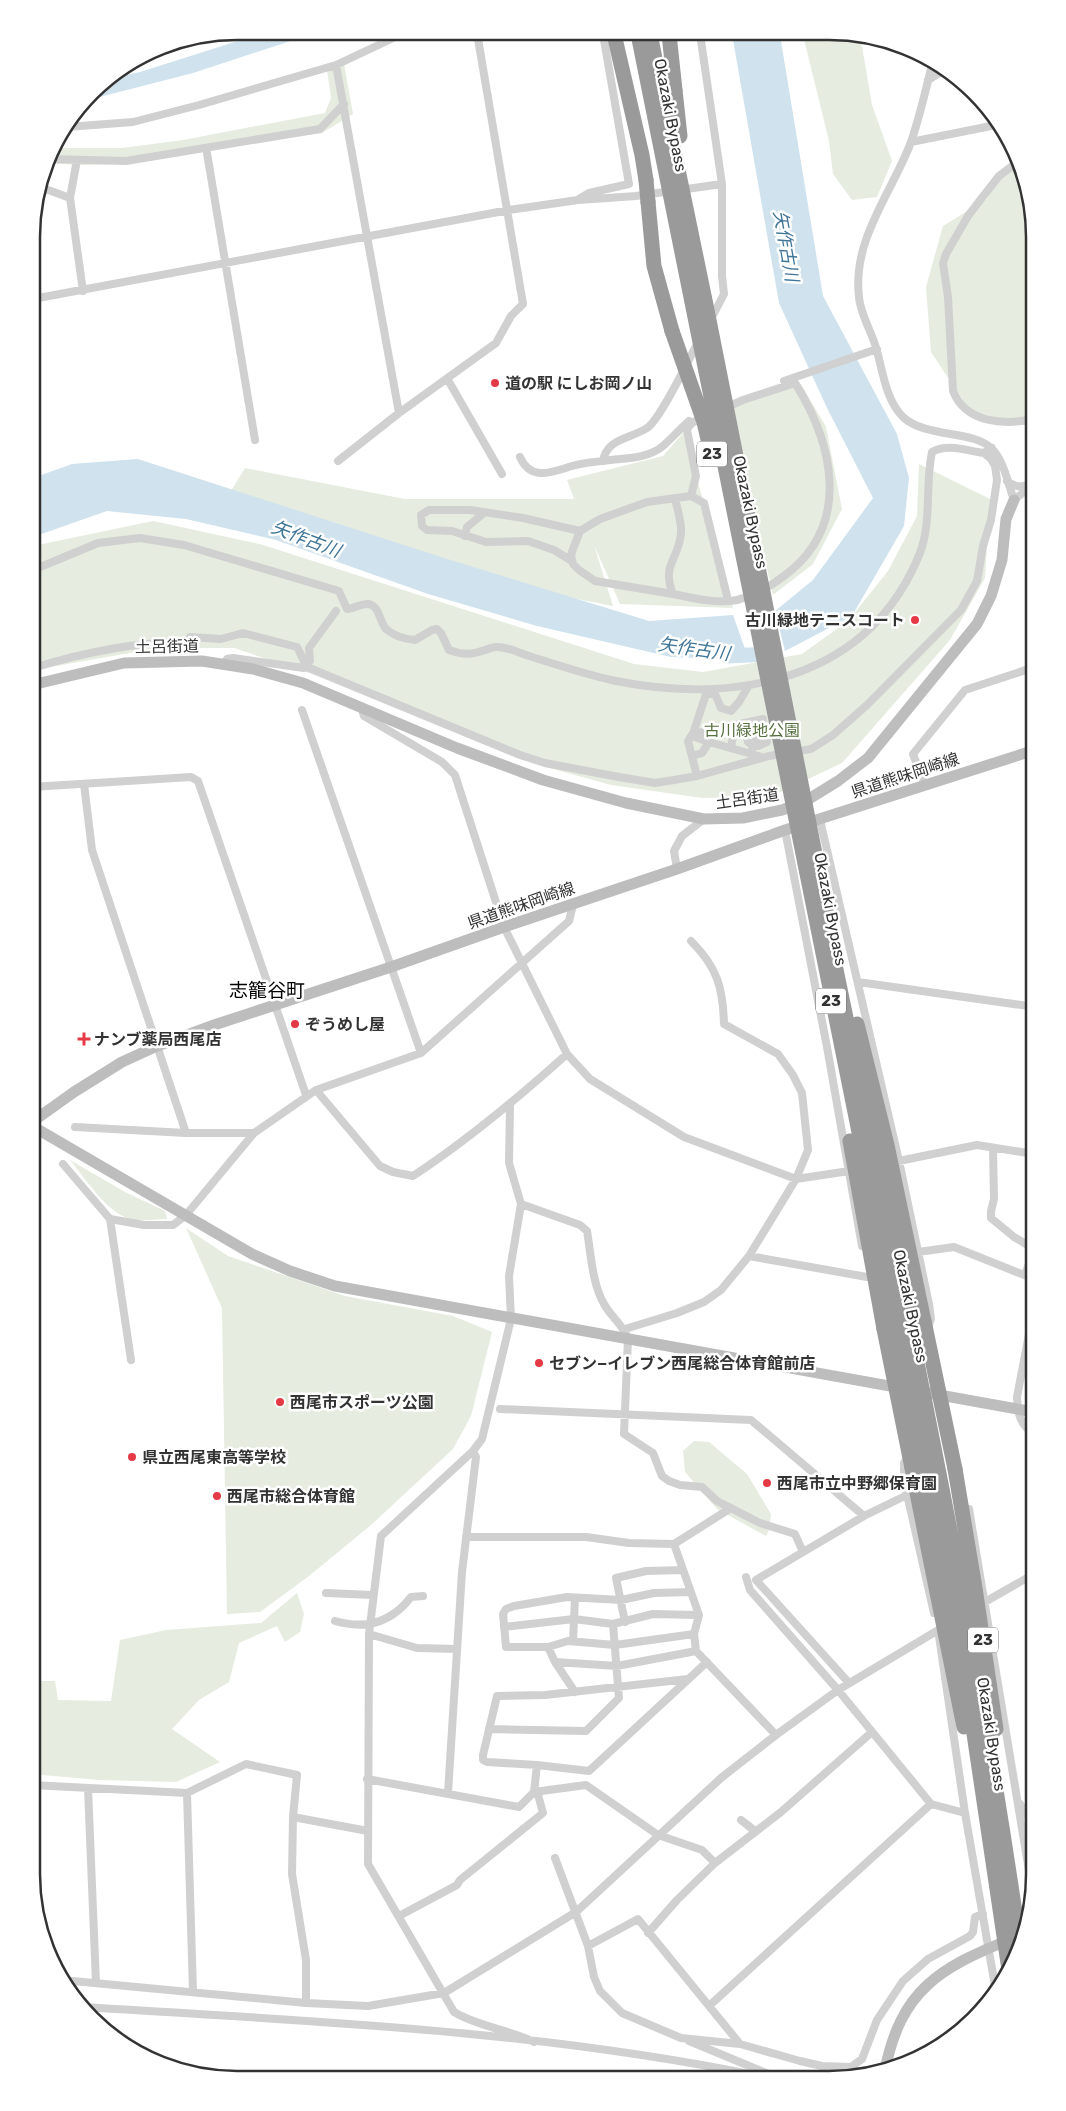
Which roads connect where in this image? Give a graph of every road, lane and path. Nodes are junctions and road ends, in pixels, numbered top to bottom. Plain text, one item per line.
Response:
1 (389, 40) edge
2 (478, 40) edge
3 (604, 40) edge
4 (615, 40) edge
5 (639, 40) edge
6 (651, 40) edge
7 (670, 40) edge
8 (701, 40) edge
9 (336, 65) junction
10 (931, 69) edge
11 (939, 73) edge
12 (928, 80) junction
13 (344, 104) junction
14 (74, 126) edge
15 (991, 126) edge
16 (911, 142) junction
17 (207, 153) dead end
18 (56, 159) edge
19 (76, 160) junction
20 (1013, 166) edge
21 (722, 184) junction
22 (46, 189) edge
23 (70, 198) junction
24 (578, 200) junction
25 (686, 205) junction
26 (509, 210) junction
27 (368, 237) junction
28 (226, 263) junction
29 (83, 291) junction
30 (40, 298) edge
31 (877, 349) junction
32 (448, 380) junction
33 (399, 413) junction
34 (1026, 420) edge
35 (255, 440) dead end
36 (992, 448) junction
37 (984, 453) junction
38 (520, 457) dead end
39 (603, 460) junction
40 (338, 461) dead end
41 (502, 474) dead end
42 (1007, 481) junction
43 (1026, 486) edge
44 (1026, 490) edge
45 (691, 496) junction
46 (675, 498) junction
47 (1014, 500) junction
48 (484, 513) junction
49 (580, 531) junction
50 (465, 536) junction
51 (572, 561) junction
52 (40, 567) edge
53 (747, 578) junction
54 (673, 594) junction
55 (728, 600) junction
56 (336, 611) dead end
57 (224, 664) junction
58 (40, 666) edge
59 (307, 667) junction
60 (1026, 670) edge
61 (40, 683) edge
62 (749, 685) junction
63 (361, 706) junction
64 (302, 710) dead end
65 (764, 719) dead end
66 (730, 726) junction
67 (692, 735) junction
68 (755, 735) junction
69 (709, 742) junction
70 (731, 748) junction
71 (1026, 753) edge
72 (751, 754) junction
73 (692, 756) junction
74 (764, 758) junction
75 (697, 776) junction
76 (84, 784) junction
77 (925, 786) junction
78 (40, 787) edge
79 (704, 820) junction
80 (820, 820) junction
81 (785, 830) junction
82 (677, 869) junction
83 (573, 905) junction
84 (504, 927) junction
85 (691, 941) dead end
86 (833, 955) junction
87 (521, 962) junction
88 (391, 967) junction
89 (858, 982) junction
90 (829, 991) junction
91 (275, 1005) junction
92 (1026, 1006) edge
93 (157, 1046) junction
94 (421, 1053) junction
95 (567, 1054) junction
96 (316, 1090) junction
97 (306, 1095) junction
98 (510, 1105) junction
99 (40, 1116) edge
100 (76, 1127) dead end
101 (40, 1131) edge
102 (186, 1132) junction
103 (254, 1133) junction
104 (993, 1148) junction
105 (1026, 1153) edge
106 (899, 1161) junction
107 (64, 1164) dead end
108 (847, 1172) junction
109 (796, 1179) junction
110 (520, 1204) junction
111 (186, 1215) junction
112 (110, 1219) junction
113 (1026, 1244) edge
114 (918, 1252) junction
115 (749, 1256) junction
116 (1026, 1272) edge
117 (1025, 1275) joint
118 (867, 1277) junction
119 (511, 1319) junction
120 (925, 1326) junction
121 (626, 1334) junction
122 (1026, 1348) edge
123 (889, 1355) junction
124 (131, 1360) dead end
125 (896, 1386) junction
126 (939, 1395) junction
127 (500, 1409) dead end
128 (1017, 1409) junction
129 (1026, 1411) edge
130 (625, 1414) junction
131 (946, 1427) junction
132 (1026, 1428) edge
133 (473, 1451) junction
134 (911, 1461) junction
135 (907, 1495) junction
136 (731, 1508) junction
137 (864, 1516) junction
138 (466, 1537) junction
139 (674, 1544) junction
140 (803, 1552) junction
141 (683, 1570) junction
142 (746, 1576) dead end
143 (1026, 1578) edge
144 (691, 1592) junction
145 (326, 1593) dead end
146 (373, 1595) junction
147 (423, 1596) dead end
148 (575, 1598) junction
149 (621, 1600) junction
150 (986, 1601) junction
151 (700, 1614) junction
152 (574, 1619) junction
153 (334, 1621) dead end
154 (625, 1622) junction
155 (370, 1624) junction
156 (613, 1624) junction
157 (504, 1627) junction
158 (938, 1631) junction
159 (369, 1634) junction
160 (694, 1634) junction
161 (573, 1641) junction
162 (615, 1645) junction
163 (548, 1647) junction
164 (457, 1649) junction
165 (696, 1651) junction
166 (555, 1662) junction
167 (707, 1662) junction
168 (617, 1666) junction
169 (688, 1679) junction
170 (849, 1683) junction
171 (619, 1687) junction
172 (838, 1690) junction
173 (575, 1692) junction
174 (489, 1729) junction
175 (872, 1732) junction
176 (776, 1735) junction
177 (537, 1765) junction
178 (368, 1779) junction
179 (982, 1782) junction
180 (40, 1785) edge
181 (88, 1788) junction
182 (536, 1792) junction
183 (186, 1793) junction
184 (448, 1793) junction
185 (1019, 1802) junction
186 (931, 1804) junction
187 (1001, 1811) junction
188 (965, 1813) junction
189 (1026, 1813) edge
190 (293, 1817) junction
191 (741, 1820) dead end
192 (368, 1831) junction
193 (755, 1831) junction
194 (658, 1835) junction
195 (1026, 1848) edge
196 (555, 1858) dead end
197 (716, 1863) junction
198 (576, 1912) junction
199 (983, 1914) junction
200 (398, 1916) junction
201 (1018, 1930) edge
202 (648, 1933) junction
203 (1016, 1937) edge
204 (588, 1946) junction
205 (990, 1948) junction
206 (1007, 1958) edge
207 (71, 1981) edge
208 (994, 1981) edge
209 (96, 1982) junction
210 (193, 1992) junction
211 (444, 1993) junction
212 (306, 2003) junction
213 (709, 2006) junction
214 (93, 2008) edge
215 (681, 2038) junction
216 (534, 2042) junction
217 (740, 2044) junction
218 (887, 2062) edge
219 (737, 2071) edge
220 (761, 2071) edge

1 - 9 street
2 - 26 street
3 - 24 street
4 - 53 highway, 23, bridge
5 - 53 highway, Okazaki Bypass / 23, bridge
6 - 25 highway, Okazaki Bypass / 23, bridge
7 - 25 highway, 23, bridge
8 - 21 street
9 - 13 street
9 - 14 street
10 - 12 street
11 - 12 street
12 - 16 street
13 - 19 street
13 - 27 street
15 - 16 street
16 - 31 street
17 - 28 street
18 - 19 street
19 - 23 street
20 - 34 street
21 - 24 street
21 - 39 street
22 - 23 street
23 - 29 street
24 - 26 street
25 - 86 highway, Okazaki Bypass / 23, bridge
26 - 27 street
26 - 32 street
27 - 28 street
27 - 33 street
28 - 29 street
28 - 35 street
29 - 30 street
31 - 36 street
31 - 39 street
32 - 33 street
32 - 41 street
33 - 40 street
36 - 37 street
36 - 42 street
37 - 62 street
37 - 74 street
38 - 39 street
42 - 43 street
42 - 47 street
44 - 47 street
45 - 46 street
45 - 55 street
45 - 55 street
46 - 49 street
46 - 54 street
47 - 79 street, 土呂街道
48 - 49 street
48 - 50 street
48 - 50 street
49 - 51 street
50 - 51 street
51 - 54 street
52 - 62 street
53 - 90 highway, Okazaki Bypass / 23, bridge
54 - 55 street
56 - 59 street
57 - 59 street
57 - 61 street, 土呂街道
57 - 63 street, 土呂街道
58 - 59 street
59 - 75 street
60 - 77 street
62 - 67 street
63 - 79 street, 土呂街道
63 - 84 street
64 - 88 street
65 - 68 street
66 - 67 street
66 - 68 street
66 - 70 street
67 - 69 street
67 - 73 street
68 - 72 street
69 - 70 street
69 - 73 street
70 - 72 street
71 - 77 street, 県道熊味岡崎線
72 - 74 street
73 - 75 street
74 - 75 street
76 - 78 street
76 - 91 street
76 - 93 street
77 - 80 street, 県道熊味岡崎線
79 - 82 street
80 - 81 street, 県道熊味岡崎線
80 - 89 street
81 - 82 street, 県道熊味岡崎線
81 - 108 street
82 - 83 street, 県道熊味岡崎線
83 - 84 street, 県道熊味岡崎線
83 - 87 street
84 - 87 street
84 - 88 street, 県道熊味岡崎線
85 - 109 street
86 - 120 highway, 23, bridge
86 - 187 highway, Okazaki Bypass / 23, bridge
87 - 94 street
87 - 95 street
88 - 91 street, 県道熊味岡崎線
88 - 94 street
89 - 92 street
89 - 106 street
90 - 123 highway, 23, bridge
90 - 179 highway, Okazaki Bypass / 23, bridge
91 - 93 street, 県道熊味岡崎線
91 - 97 street
93 - 99 street, 県道熊味岡崎線
93 - 102 street
94 - 96 street
95 - 98 street
95 - 109 street
96 - 97 street
96 - 98 street
97 - 103 street
98 - 110 street
100 - 102 street
101 - 111 street
102 - 103 street
103 - 111 street
104 - 105 street
104 - 106 street
104 - 113 street
106 - 108 street
106 - 114 street
107 - 112 street
108 - 109 street
108 - 118 street
109 - 115 street
110 - 119 street
110 - 121 street
111 - 112 street
111 - 119 street
112 - 124 street
114 - 117 street
114 - 120 street
115 - 118 street
115 - 121 street
116 - 117 street
118 - 123 street
119 - 121 street
119 - 133 street
120 - 126 highway, 23
121 - 125 street
121 - 130 street
122 - 128 street
123 - 125 highway, 23
125 - 126 street
125 - 134 highway, 23
126 - 128 street
126 - 131 highway, 23
127 - 130 street
128 - 129 street
128 - 132 street
130 - 136 street
130 - 137 street
131 - 150 street
131 - 187 highway, 23, bridge
133 - 138 street
133 - 146 street
134 - 135 street
134 - 179 highway, 23, bridge
135 - 137 street
135 - 158 street
136 - 139 street
136 - 140 street
137 - 140 street
138 - 139 street
138 - 164 street
139 - 141 street
140 - 170 street
141 - 144 street
141 - 149 street
142 - 172 street
143 - 150 street
144 - 149 street
144 - 151 street
145 - 146 street
146 - 155 street
147 - 155 street
148 - 149 street
148 - 152 street
148 - 157 street
149 - 154 street
150 - 158 street
150 - 185 street
151 - 154 street
151 - 160 street
152 - 156 street
152 - 157 street
152 - 161 street
153 - 155 street
154 - 156 street
155 - 159 street
156 - 162 street
157 - 163 street
158 - 170 street
158 - 188 street
159 - 164 street
159 - 178 street
160 - 162 street
160 - 165 street
161 - 162 street
161 - 163 street
162 - 168 street
163 - 166 street
164 - 184 street
165 - 167 street
165 - 168 street
166 - 168 street
166 - 173 street
167 - 169 street
167 - 176 street
168 - 171 street
169 - 171 street
169 - 177 street
170 - 172 street
171 - 173 street
171 - 174 street
172 - 175 street
172 - 176 street
173 - 174 street
174 - 177 street
175 - 186 street
175 - 193 street
176 - 194 street
177 - 182 street
178 - 184 street
178 - 192 street
179 - 206 highway, Okazaki Bypass / 23, bridge
180 - 181 street
181 - 183 street
181 - 209 street
182 - 184 street
182 - 194 street
182 - 200 street
183 - 190 street
183 - 210 street
185 - 189 street
185 - 195 street
186 - 188 street
186 - 213 street
187 - 201 highway, Okazaki Bypass / 23, bridge
188 - 199 street
190 - 192 street
190 - 212 street
191 - 193 street
192 - 200 street
193 - 197 street
194 - 197 street
194 - 198 street
196 - 198 street
197 - 202 street
198 - 204 street
198 - 211 street
199 - 205 street
199 - 217 street
200 - 211 street
202 - 204 street
202 - 213 street
203 - 205 street
204 - 215 street
205 - 208 street
205 - 218 street
207 - 209 street
209 - 210 street
210 - 212 street
211 - 212 street
211 - 216 street
213 - 217 street
214 - 216 street
215 - 217 street
215 - 220 street
216 - 219 street

